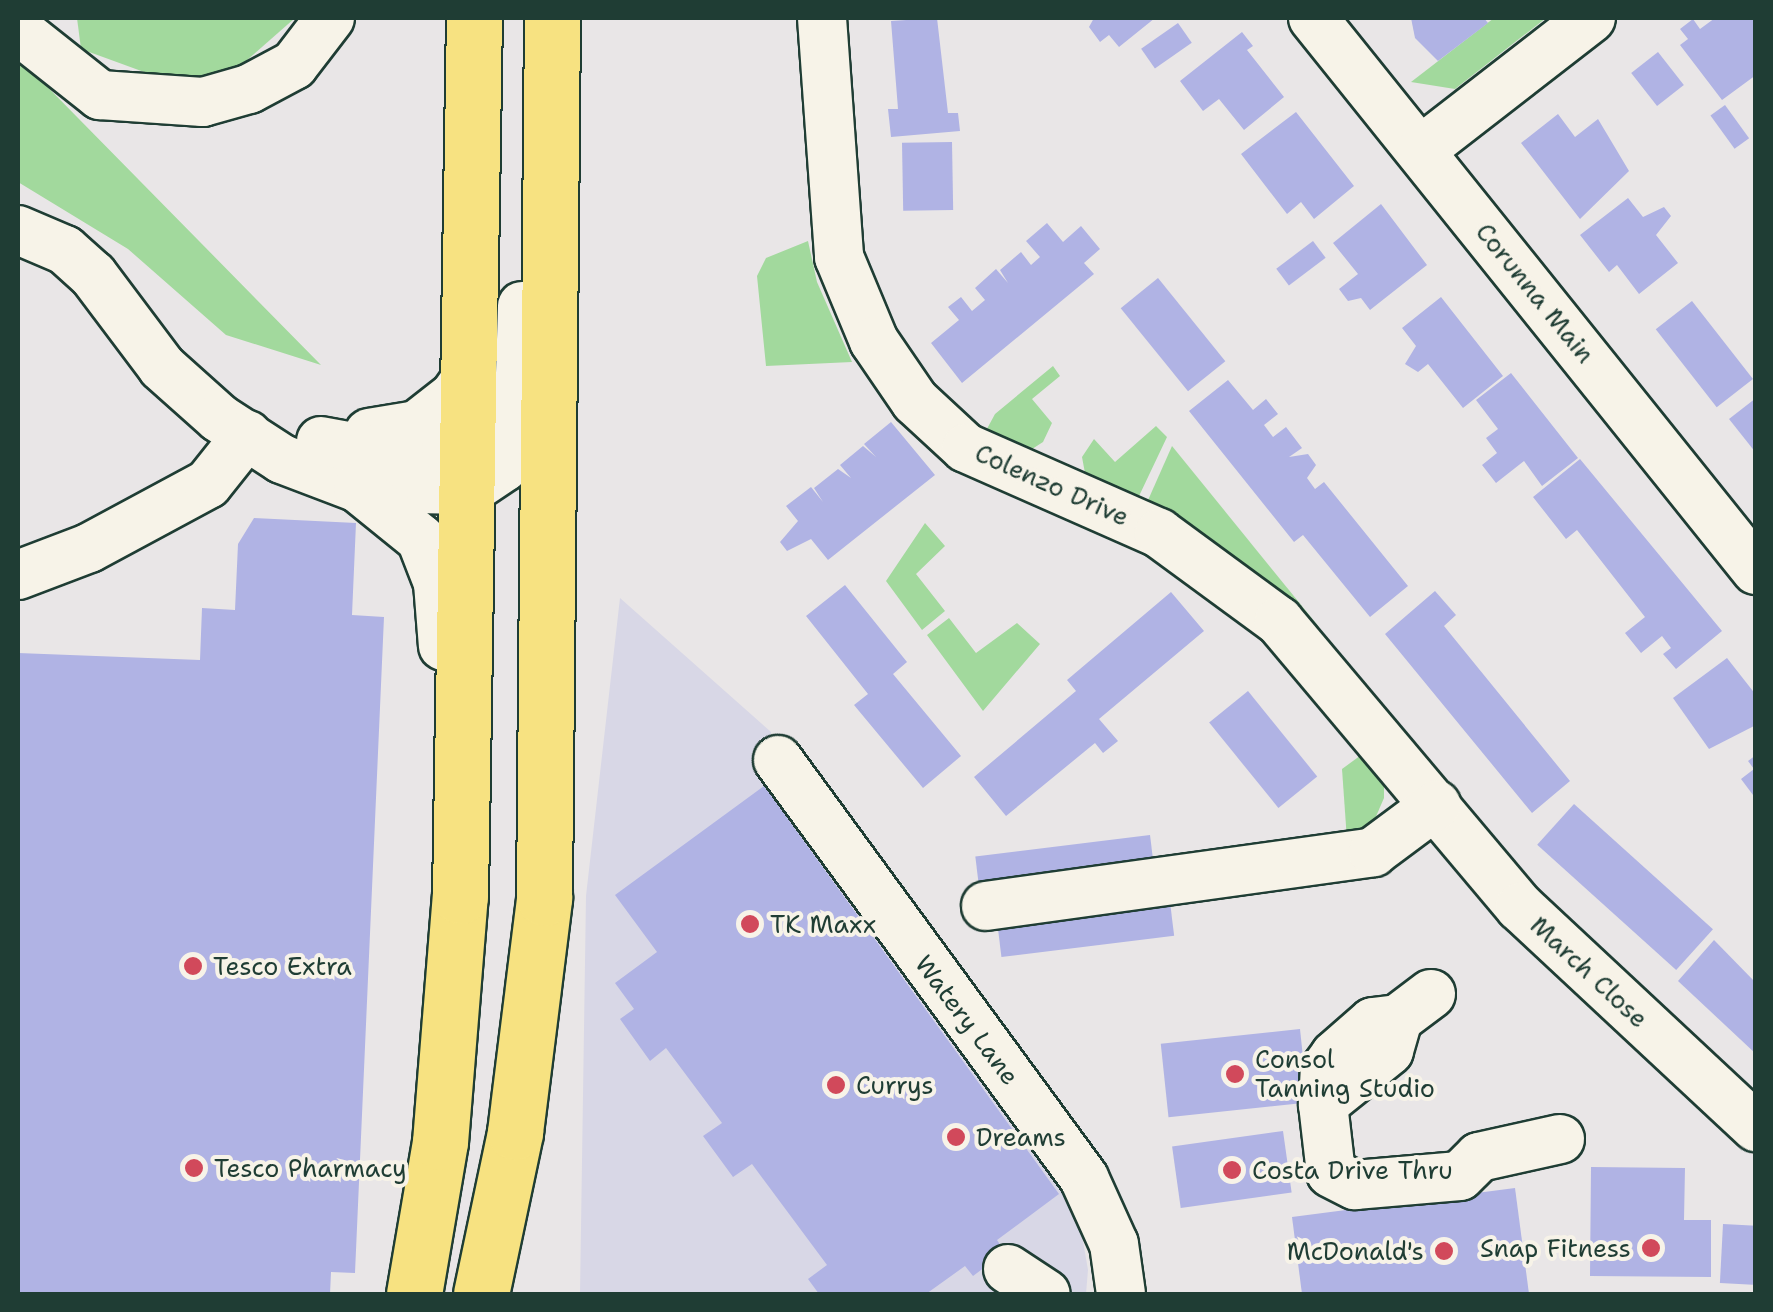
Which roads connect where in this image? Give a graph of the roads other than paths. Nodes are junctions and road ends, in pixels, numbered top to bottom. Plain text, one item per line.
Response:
1 (330, 18) edge
2 (474, 18) edge
3 (552, 18) edge
4 (822, 18) edge
5 (1313, 18) edge
6 (1591, 18) edge
7 (18, 30) edge
8 (552, 97) junction
9 (1421, 150) junction
10 (18, 230) edge
11 (470, 372) junction
12 (257, 440) junction
13 (321, 441) junction
14 (482, 470) junction
15 (358, 488) junction
16 (1756, 570) edge
17 (18, 575) edge
18 (550, 576) junction
19 (465, 756) junction
20 (778, 760) dead end
21 (1436, 805) junction
22 (986, 906) dead end
23 (1414, 1007) dead end
24 (1756, 1126) edge
25 (1560, 1139) dead end
26 (414, 1294) edge
27 (481, 1294) edge
28 (1121, 1294) edge

1 - 7 street
2 - 11 main road
3 - 8 main road
4 - 21 street, Colenzo Drive
5 - 9 street, Corunna Main
6 - 9 street
8 - 14 street
8 - 18 main road
9 - 16 street, Corunna Main
10 - 12 street
11 - 13 street
11 - 14 main road
12 - 13 street
12 - 15 street
12 - 17 street
13 - 14 street
14 - 15 street
14 - 18 street
14 - 19 main road
15 - 19 street
18 - 27 main road
19 - 26 main road
20 - 28 street, Watery Lane
21 - 22 street
21 - 24 street, March Close
23 - 25 street

